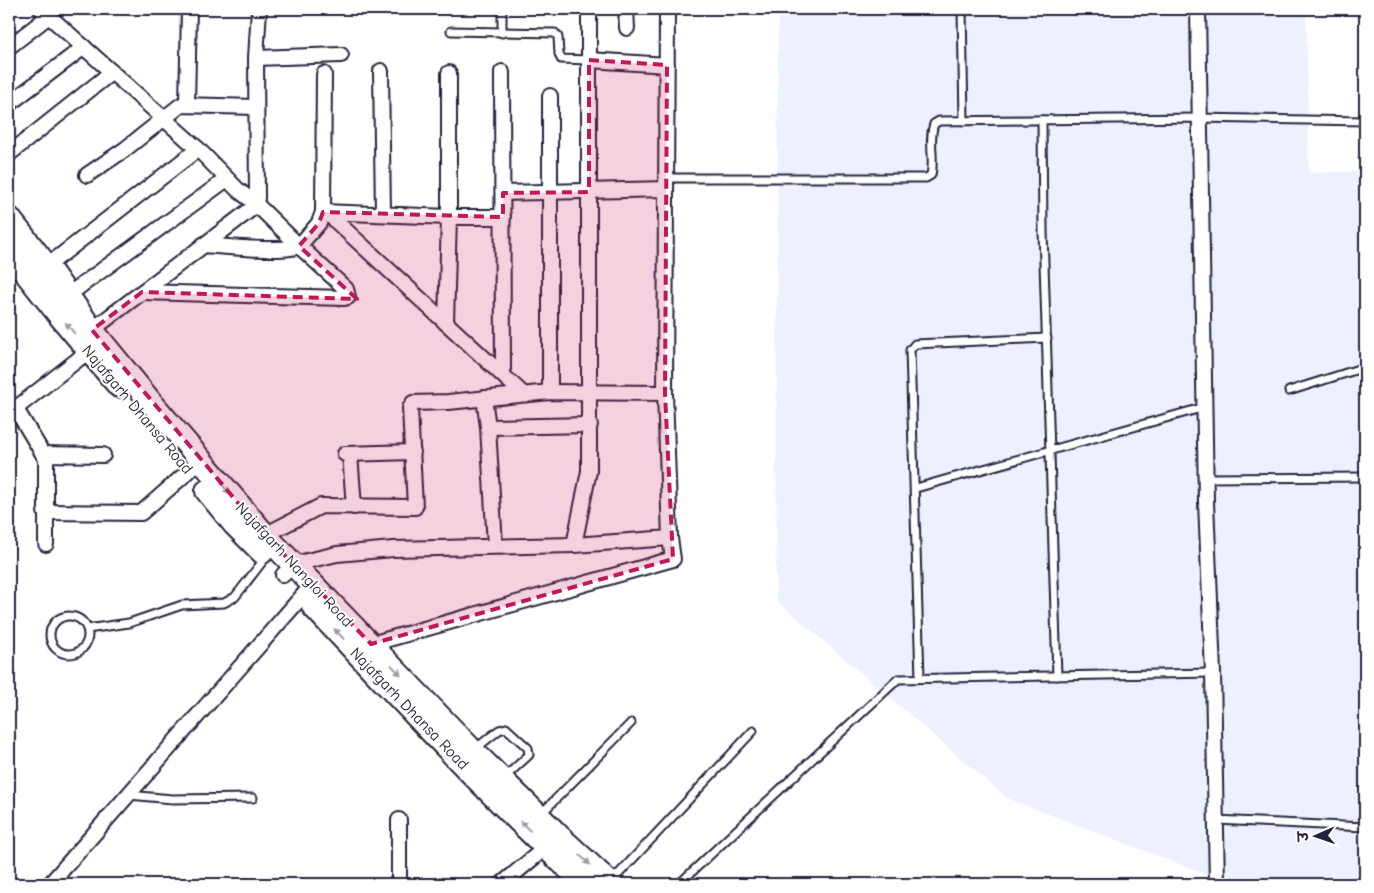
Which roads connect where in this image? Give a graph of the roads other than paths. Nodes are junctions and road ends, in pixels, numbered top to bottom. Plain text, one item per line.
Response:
1 (189, 9) edge
2 (258, 9) edge
3 (502, 9) edge
4 (589, 9) edge
5 (626, 9) edge
6 (667, 9) edge
7 (962, 9) edge
8 (1198, 9) edge
9 (45, 12) edge
10 (627, 28) dead end
11 (451, 32) dead end
12 (502, 33) junction
13 (84, 46) junction
14 (9, 47) edge
15 (341, 56) dead end
16 (256, 58) junction
17 (589, 60) junction
18 (667, 65) junction
19 (381, 71) dead end
20 (112, 72) junction
21 (502, 72) dead end
22 (449, 73) dead end
23 (324, 74) dead end
24 (550, 96) dead end
25 (9, 104) edge
26 (187, 104) junction
27 (256, 107) junction
28 (163, 118) junction
29 (1199, 118) junction
30 (1042, 120) junction
31 (964, 121) junction
32 (1365, 121) edge
33 (198, 149) junction
34 (9, 154) edge
35 (87, 175) dead end
36 (228, 179) junction
37 (666, 184) junction
38 (549, 192) junction
39 (589, 192) junction
40 (503, 193) junction
41 (255, 203) junction
42 (324, 212) junction
43 (383, 214) junction
44 (449, 217) junction
45 (503, 217) junction
46 (9, 218) edge
47 (203, 245) junction
48 (299, 246) junction
49 (9, 252) edge
50 (47, 266) junction
51 (142, 292) junction
52 (68, 295) junction
53 (446, 323) junction
54 (1047, 338) junction
55 (94, 340) junction
56 (1365, 367) edge
57 (503, 375) junction
58 (1289, 391) dead end
59 (550, 392) junction
60 (590, 392) junction
61 (665, 393) junction
62 (523, 394) junction
63 (484, 398) junction
64 (1205, 407) junction
65 (12, 411) edge
66 (590, 426) junction
67 (488, 427) junction
68 (1050, 450) junction
69 (413, 452) junction
70 (43, 454) junction
71 (103, 455) dead end
72 (190, 470) junction
73 (1365, 477) edge
74 (1206, 478) junction
75 (916, 488) junction
76 (354, 506) junction
77 (45, 512) junction
78 (265, 535) junction
79 (670, 538) junction
80 (46, 544) dead end
81 (574, 545) junction
82 (495, 546) junction
83 (266, 557) junction
84 (288, 569) junction
85 (308, 590) junction
86 (88, 629) junction
87 (372, 644) junction
88 (1213, 673) junction
89 (1057, 676) junction
90 (920, 678) junction
91 (631, 723) dead end
92 (438, 726) junction
93 (753, 731) dead end
94 (473, 750) junction
95 (502, 787) junction
96 (127, 794) junction
97 (253, 798) dead end
98 (539, 816) junction
99 (400, 820) dead end
100 (1216, 820) junction
101 (1365, 827) edge
102 (552, 842) junction
103 (50, 884) edge
104 (399, 884) edge
105 (502, 884) edge
106 (585, 884) edge
107 (610, 884) edge
108 (679, 884) edge
109 (1217, 884) edge

1 - 26 street
2 - 16 street
3 - 12 lane
4 - 17 street
5 - 10 street
6 - 18 street
7 - 31 lane
8 - 29 street
9 - 13 street
9 - 14 street
11 - 12 lane
12 - 17 lane
13 - 20 street
13 - 25 street
15 - 16 street
16 - 27 street
17 - 18 street
17 - 39 street
18 - 37 street
19 - 43 street
20 - 28 street
20 - 34 street
21 - 40 street
22 - 44 street
23 - 42 street
24 - 38 street
26 - 27 street
26 - 28 street
27 - 41 street
28 - 33 street
28 - 35 street
29 - 30 lane
29 - 32 lane
29 - 64 street
30 - 31 lane
30 - 54 lane
31 - 37 lane
33 - 36 street
33 - 50 street
36 - 41 street
36 - 52 street
37 - 39 street
37 - 61 street
38 - 39 street
38 - 40 street
38 - 59 street
39 - 60 street
40 - 45 street
41 - 47 street
41 - 48 street
42 - 43 street
42 - 48 street
42 - 53 street
43 - 44 street
44 - 45 street
44 - 53 street
45 - 57 street
46 - 50 main road, Najafgarh Nangloi Road
47 - 48 street
47 - 51 street
48 - 51 street
55 -> 49 main road, Najafgarh Dhansa Road
50 - 52 main road, Najafgarh Nangloi Road
51 - 55 street
52 - 55 main road, Najafgarh Nangloi Road
53 - 57 street
54 - 68 lane
54 - 75 lane
55 - 65 street
55 - 72 main road, Najafgarh Dhansa Road
55 -> 78 main road, Najafgarh Nangloi Road
56 - 58 lane
57 - 62 street
59 - 60 street
59 - 62 street
60 - 61 street
60 - 66 street
61 - 79 street
62 - 63 street
63 - 67 street
63 - 69 street
64 - 68 lane
64 - 74 street
65 - 70 street
66 - 67 street
66 - 81 street
67 - 82 street
68 - 75 lane
68 - 89 lane
69 - 76 street
69 - 76 street
70 - 71 street
70 - 77 street
72 - 77 street
72 - 83 main road, Najafgarh Dhansa Road
73 - 74 lane
74 - 88 street
75 - 90 lane
76 - 78 street
77 - 80 street
78 - 84 main road, Najafgarh Nangloi Road
79 - 81 street
79 - 87 street
81 - 82 street
82 - 84 street
83 - 84 main road, Najafgarh Dhansa Road
83 - 86 lane
84 - 85 main road, Najafgarh Nangloi Road
85 - 87 main road, Najafgarh Nangloi Road
92 -> 85 main road, Najafgarh Dhansa Road
85 - 96 street
86 - 86 lane
87 -> 92 main road, Najafgarh Nangloi Road
88 - 89 lane
88 - 100 street
89 - 90 lane
90 - 108 lane
91 - 98 lane
92 - 94 main road, Najafgarh Nangloi Road
92 - 95 main road, Najafgarh Dhansa Road
93 - 107 lane
94 - 95 main road, Najafgarh Nangloi Road
94 - 95 lane
95 - 98 main road, Najafgarh Nangloi Road
102 -> 95 main road, Najafgarh Dhansa Road
96 - 97 lane
96 - 103 street
98 - 102 main road, Najafgarh Nangloi Road
99 - 104 street
100 - 101 lane
100 - 109 street
102 - 105 street
102 - 106 main road, Najafgarh Dhansa Road
102 -> 107 main road, Najafgarh Nangloi Road

